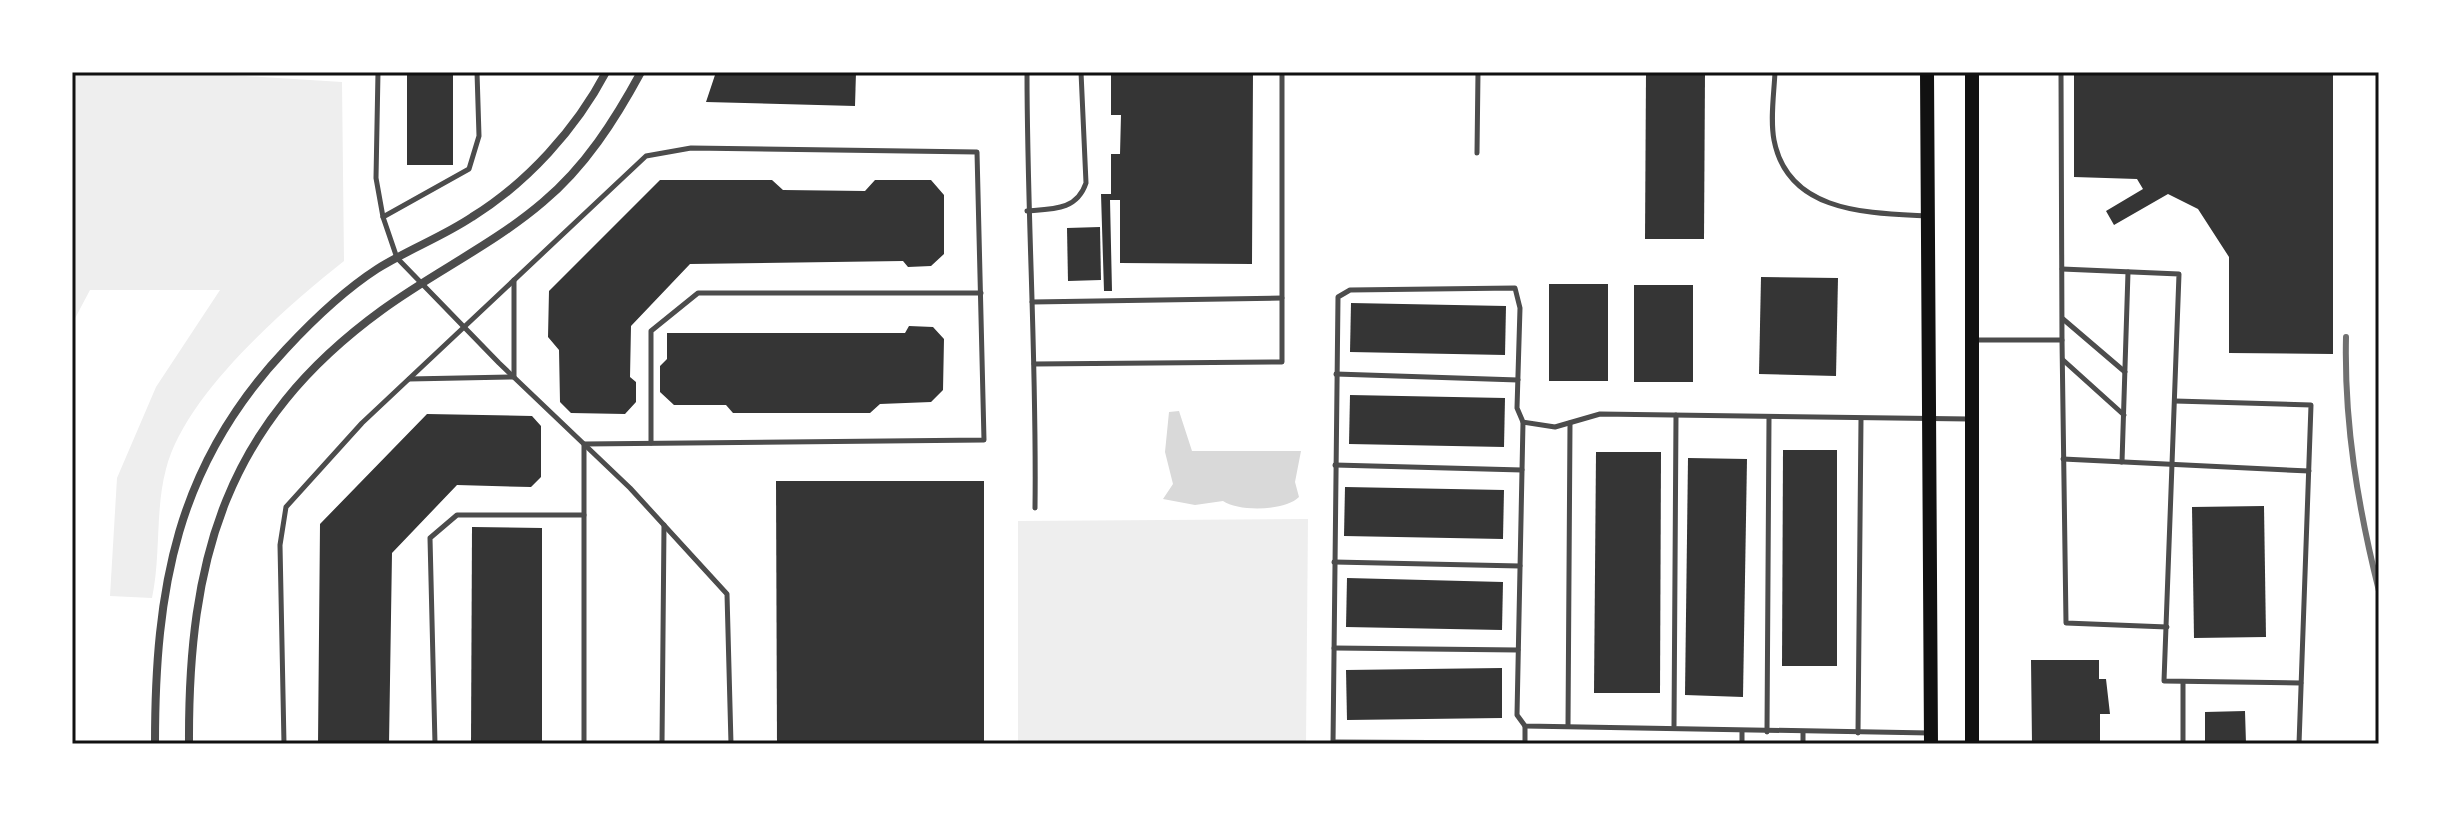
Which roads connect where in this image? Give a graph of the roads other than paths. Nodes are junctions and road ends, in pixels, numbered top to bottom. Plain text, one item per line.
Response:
1 (378, 72) edge
2 (477, 72) edge
3 (606, 72) edge
4 (641, 72) edge
5 (1027, 72) edge
6 (1081, 72) edge
7 (1282, 72) edge
8 (1478, 72) edge
9 (1775, 72) edge
10 (1927, 72) edge
11 (1972, 72) edge
12 (2061, 72) edge
13 (1477, 153) dead end
14 (1027, 211) junction
15 (1928, 216) junction
16 (383, 217) junction
17 (397, 258) junction
18 (2062, 269) junction
19 (2128, 272) junction
20 (514, 279) junction
21 (422, 285) junction
22 (981, 293) junction
23 (1282, 298) junction
24 (1032, 302) junction
25 (2062, 319) junction
26 (463, 327) junction
27 (1972, 340) junction
28 (2062, 340) junction
29 (2063, 360) junction
30 (1034, 364) junction
31 (2126, 373) junction
32 (1336, 374) junction
33 (514, 377) junction
34 (408, 379) junction
35 (1518, 380) junction
36 (2175, 401) junction
37 (1676, 415) junction
38 (2124, 415) junction
39 (1769, 418) junction
40 (1861, 419) junction
41 (1930, 419) junction
42 (1972, 419) junction
43 (1523, 422) junction
44 (1570, 423) junction
45 (651, 443) junction
46 (584, 444) junction
47 (2063, 459) junction
48 (2122, 462) junction
49 (1335, 465) junction
50 (2172, 465) junction
51 (1522, 470) junction
52 (2309, 471) junction
53 (1035, 508) dead end
54 (584, 515) junction
55 (664, 525) junction
56 (1334, 562) junction
57 (1520, 566) junction
58 (2167, 627) junction
59 (1334, 648) junction
60 (1518, 650) junction
61 (2183, 682) junction
62 (2301, 683) junction
63 (1568, 725) junction
64 (1525, 726) junction
65 (1674, 726) junction
66 (1742, 732) junction
67 (1767, 732) junction
68 (1803, 732) junction
69 (1858, 733) junction
70 (1869, 733) junction
71 (1931, 739) edge
72 (1333, 743) edge
73 (1525, 743) edge
74 (155, 744) edge
75 (189, 744) edge
76 (284, 744) edge
77 (435, 744) edge
78 (584, 744) edge
79 (662, 744) edge
80 (731, 744) edge
81 (1742, 744) edge
82 (1803, 744) edge
83 (1869, 744) edge
84 (1972, 744) edge
85 (2183, 744) edge
86 (2299, 744) edge

1 - 16 lane
2 - 16 lane
3 - 17 street
4 - 21 street
5 - 14 lane
6 - 14 lane
7 - 23 lane
8 - 13 lane
9 - 15 lane
10 - 15 main road
11 - 27 main road
12 - 18 lane
14 - 24 lane
15 - 41 main road
16 - 17 lane
17 - 21 lane
17 - 74 street
18 - 19 lane
18 - 25 lane
19 - 31 lane
19 - 36 lane
20 - 22 lane
20 - 26 lane
20 - 33 lane
21 - 26 lane
21 - 75 street
22 - 45 lane
22 - 45 lane
23 - 24 lane
23 - 30 lane
24 - 30 lane
25 - 28 lane
25 - 31 lane
26 - 33 lane
26 - 34 lane
27 - 28 lane
27 - 42 main road
28 - 29 lane
29 - 38 lane
29 - 47 lane
30 - 53 lane
31 - 38 lane
32 - 35 lane
32 - 35 lane
32 - 49 lane
33 - 34 lane
33 - 46 lane
34 - 76 lane
35 - 43 lane
36 - 50 lane
36 - 52 lane
37 - 39 lane
37 - 44 lane
37 - 65 lane
38 - 48 lane
39 - 40 lane
39 - 67 lane
40 - 41 lane
40 - 69 lane
41 - 42 lane
41 - 71 main road
42 - 84 main road
43 - 44 lane
43 - 51 lane
44 - 63 lane
45 - 46 lane
46 - 54 lane
46 - 55 lane
47 - 48 lane
47 - 58 lane
48 - 50 lane
49 - 51 lane
49 - 56 lane
50 - 52 lane
50 - 58 lane
51 - 57 lane
52 - 62 lane
54 - 77 lane
54 - 78 lane
55 - 79 lane
55 - 80 lane
56 - 57 lane
56 - 59 lane
57 - 60 lane
58 - 61 lane
59 - 60 lane
59 - 72 lane
60 - 64 lane
61 - 62 lane
61 - 85 lane
62 - 86 lane
63 - 64 lane
63 - 65 lane
64 - 73 lane
65 - 66 lane
66 - 67 lane
66 - 81 lane
67 - 68 lane
68 - 69 lane
68 - 82 lane
69 - 70 lane
70 - 71 lane
70 - 83 lane
72 - 73 lane

